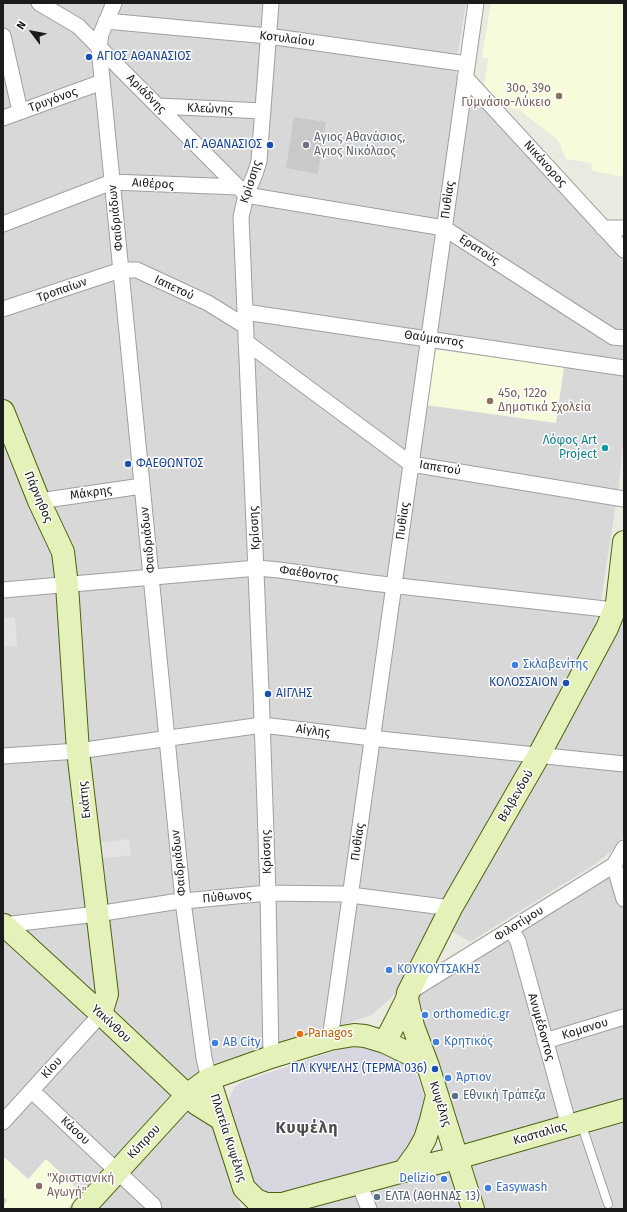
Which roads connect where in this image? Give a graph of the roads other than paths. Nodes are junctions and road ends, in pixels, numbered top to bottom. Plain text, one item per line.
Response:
1 (39, 3) edge
2 (114, 3) edge
3 (271, 3) edge
4 (476, 3) edge
5 (106, 21) junction
6 (3, 36) edge
7 (268, 36) junction
8 (99, 48) junction
9 (466, 71) junction
10 (102, 82) junction
11 (158, 106) junction
12 (20, 111) junction
13 (263, 111) junction
14 (3, 118) edge
15 (112, 182) junction
16 (242, 191) junction
17 (3, 224) edge
18 (444, 228) junction
19 (603, 228) junction
20 (624, 228) edge
21 (624, 250) edge
22 (121, 270) junction
23 (3, 309) edge
24 (245, 319) junction
25 (428, 338) junction
26 (624, 338) edge
27 (246, 342) junction
28 (624, 368) edge
29 (3, 411) edge
30 (9, 442) edge
31 (411, 464) junction
32 (142, 486) junction
33 (624, 499) edge
34 (39, 501) junction
35 (624, 542) edge
36 (257, 568) junction
37 (151, 577) junction
38 (66, 585) junction
39 (394, 585) junction
40 (3, 590) edge
41 (618, 606) edge
42 (262, 725) junction
43 (167, 738) junction
44 (372, 738) junction
45 (78, 751) junction
46 (539, 755) junction
47 (3, 756) edge
48 (624, 764) edge
49 (624, 848) edge
50 (614, 865) junction
51 (268, 893) junction
52 (350, 895) junction
53 (624, 899) edge
54 (183, 901) junction
55 (452, 908) junction
56 (98, 914) junction
57 (3, 924) edge
58 (511, 929) junction
59 (407, 996) junction
60 (101, 1014) junction
61 (624, 1017) edge
62 (330, 1039) junction
63 (545, 1041) junction
64 (385, 1042) junction
65 (271, 1057) junction
66 (428, 1066) junction
67 (209, 1080) junction
68 (32, 1091) junction
69 (187, 1095) junction
70 (437, 1096) junction
71 (624, 1110) edge
72 (221, 1119) junction
73 (3, 1122) edge
74 (575, 1124) junction
75 (457, 1158) junction
76 (118, 1171) junction
77 (404, 1171) junction
78 (359, 1183) junction
79 (249, 1202) edge
80 (302, 1204) edge
81 (608, 1204) dead end
82 (83, 1209) edge
83 (154, 1209) edge
84 (369, 1209) edge
85 (473, 1209) edge

1 - 8 street, Αριάδνης
2 - 5 street, Φαιδριάδων
3 - 7 street, Κρίσσης
4 - 9 street, Πυθίας
5 - 7 street, Κοτυλαίου
5 - 8 street, Φαιδριάδων
6 - 12 street
7 - 9 street, Κοτυλαίου
7 - 13 street, Κρίσσης
8 - 10 street, Φαιδριάδων
8 - 11 street, Αριάδνης
9 - 18 street, Πυθίας
9 - 19 street, Νικάνορος
10 - 12 street, Τρυγόνος
10 - 15 street, Φαιδριάδων
11 - 13 street, Κλεώνης
11 - 16 street, Αριάδνης
12 - 14 street, Τρυγόνος
13 - 16 street, Κρίσσης
15 - 16 street, Αιθέρος
15 - 17 street, Αιθέρος
15 - 22 street, Φαιδριάδων
16 - 18 street, Ερατούς
16 - 24 street, Κρίσσης
18 - 25 street, Πυθίας
18 - 26 street, Ερατούς
19 - 20 street
19 - 21 street, Νικάνορος
22 - 23 street, Τροπαίων
22 - 24 street, Ιαπετού
22 - 32 street, Φαιδριάδων
24 - 25 street, Θαύμαντος
24 - 27 street, Κρίσσης
25 - 28 street, Θαύμαντος
25 - 31 street, Πυθίας
27 - 31 street, Ιαπετού
27 - 36 street, Κρίσσης
29 - 30 street, Πάρνηθος
30 - 34 street, Πάρνηθος
31 - 33 street, Ιαπετού
31 - 39 street, Πυθίας
32 - 34 street, Μάκρης
32 - 37 street, Φαιδριάδων
34 - 38 street, Πάρνηθος
35 - 41 street, Βελβενδού
36 - 37 street, Φαέθοντος
36 - 39 street, Φαέθοντος
36 - 42 street, Κρίσσης
37 - 38 street, Φαέθοντος
37 - 43 street, Φαιδριάδων
38 - 40 street, Φαέθοντος
38 - 45 street, Εκάτης
39 - 41 street, Φαέθοντος
39 - 44 street, Πυθίας
41 - 46 street, Βελβενδού
42 - 43 street, Αίγλης
42 - 44 street, Αίγλης
42 - 51 street, Κρίσσης
43 - 45 street, Αίγλης
43 - 54 street, Φαιδριάδων
44 - 46 street, Αίγλης
44 - 52 street, Πυθίας
45 - 47 street, Αίγλης
45 - 56 street, Εκάτης
46 - 48 street, Αίγλης
46 - 55 street, Βελβενδού
49 - 50 street, Φιλοτίμου
50 - 53 street
50 - 58 street, Φιλοτίμου
51 - 52 street, Πύθωνος
51 - 54 street, Πύθωνος
51 - 65 street, Κρίσσης
52 - 55 street, Πύθωνος
52 - 62 street, Πυθίας
54 - 56 street, Πύθωνος
54 - 67 street, Φαιδριάδων
55 - 59 street, Βελβενδού
56 - 57 street, Πύθωνος
56 - 60 street, Εκάτης
57 - 60 street, Υακίνθου
58 - 59 street, Φιλοτίμου
58 - 63 street, Ανυμέδοντος
59 - 64 street, Βελβενδού
59 - 66 street, Κυψέλης
60 - 68 street, Κίου
60 - 69 street, Υακίνθου
61 - 63 street, Κομανου
62 - 64 street, Πλατεία Κυψέλης
62 - 65 street, Πλατεία Κυψέλης
63 - 74 street, Ανυμέδοντος
64 - 66 street, Πλατεία Κυψέλης
65 - 67 street, Πλατεία Κυψέλης
66 - 70 street, Κυψέλης
67 - 69 street, Κύπρου
67 - 72 street, Πλατεία Κυψέλης
68 - 73 street, Κίου
68 - 76 street, Κάσου
69 - 72 street, Υακίνθου
69 - 76 street, Κύπρου
70 - 75 street, Κυψέλης
70 - 77 street
71 - 74 street, Κασταλίας
72 - 79 street, Πλατεία Κυψέλης
74 - 75 street, Κασταλίας
74 - 81 lane
75 - 77 street, Πλατεία Κυψέλης
75 - 85 street, Κυψέλης
76 - 82 street, Κύπρου
76 - 83 street, Κάσου
77 - 78 street, Πλατεία Κυψέλης
78 - 80 street, Πλατεία Κυψέλης
78 - 84 street
79 - 80 street, Πλατεία Κυψέλης

